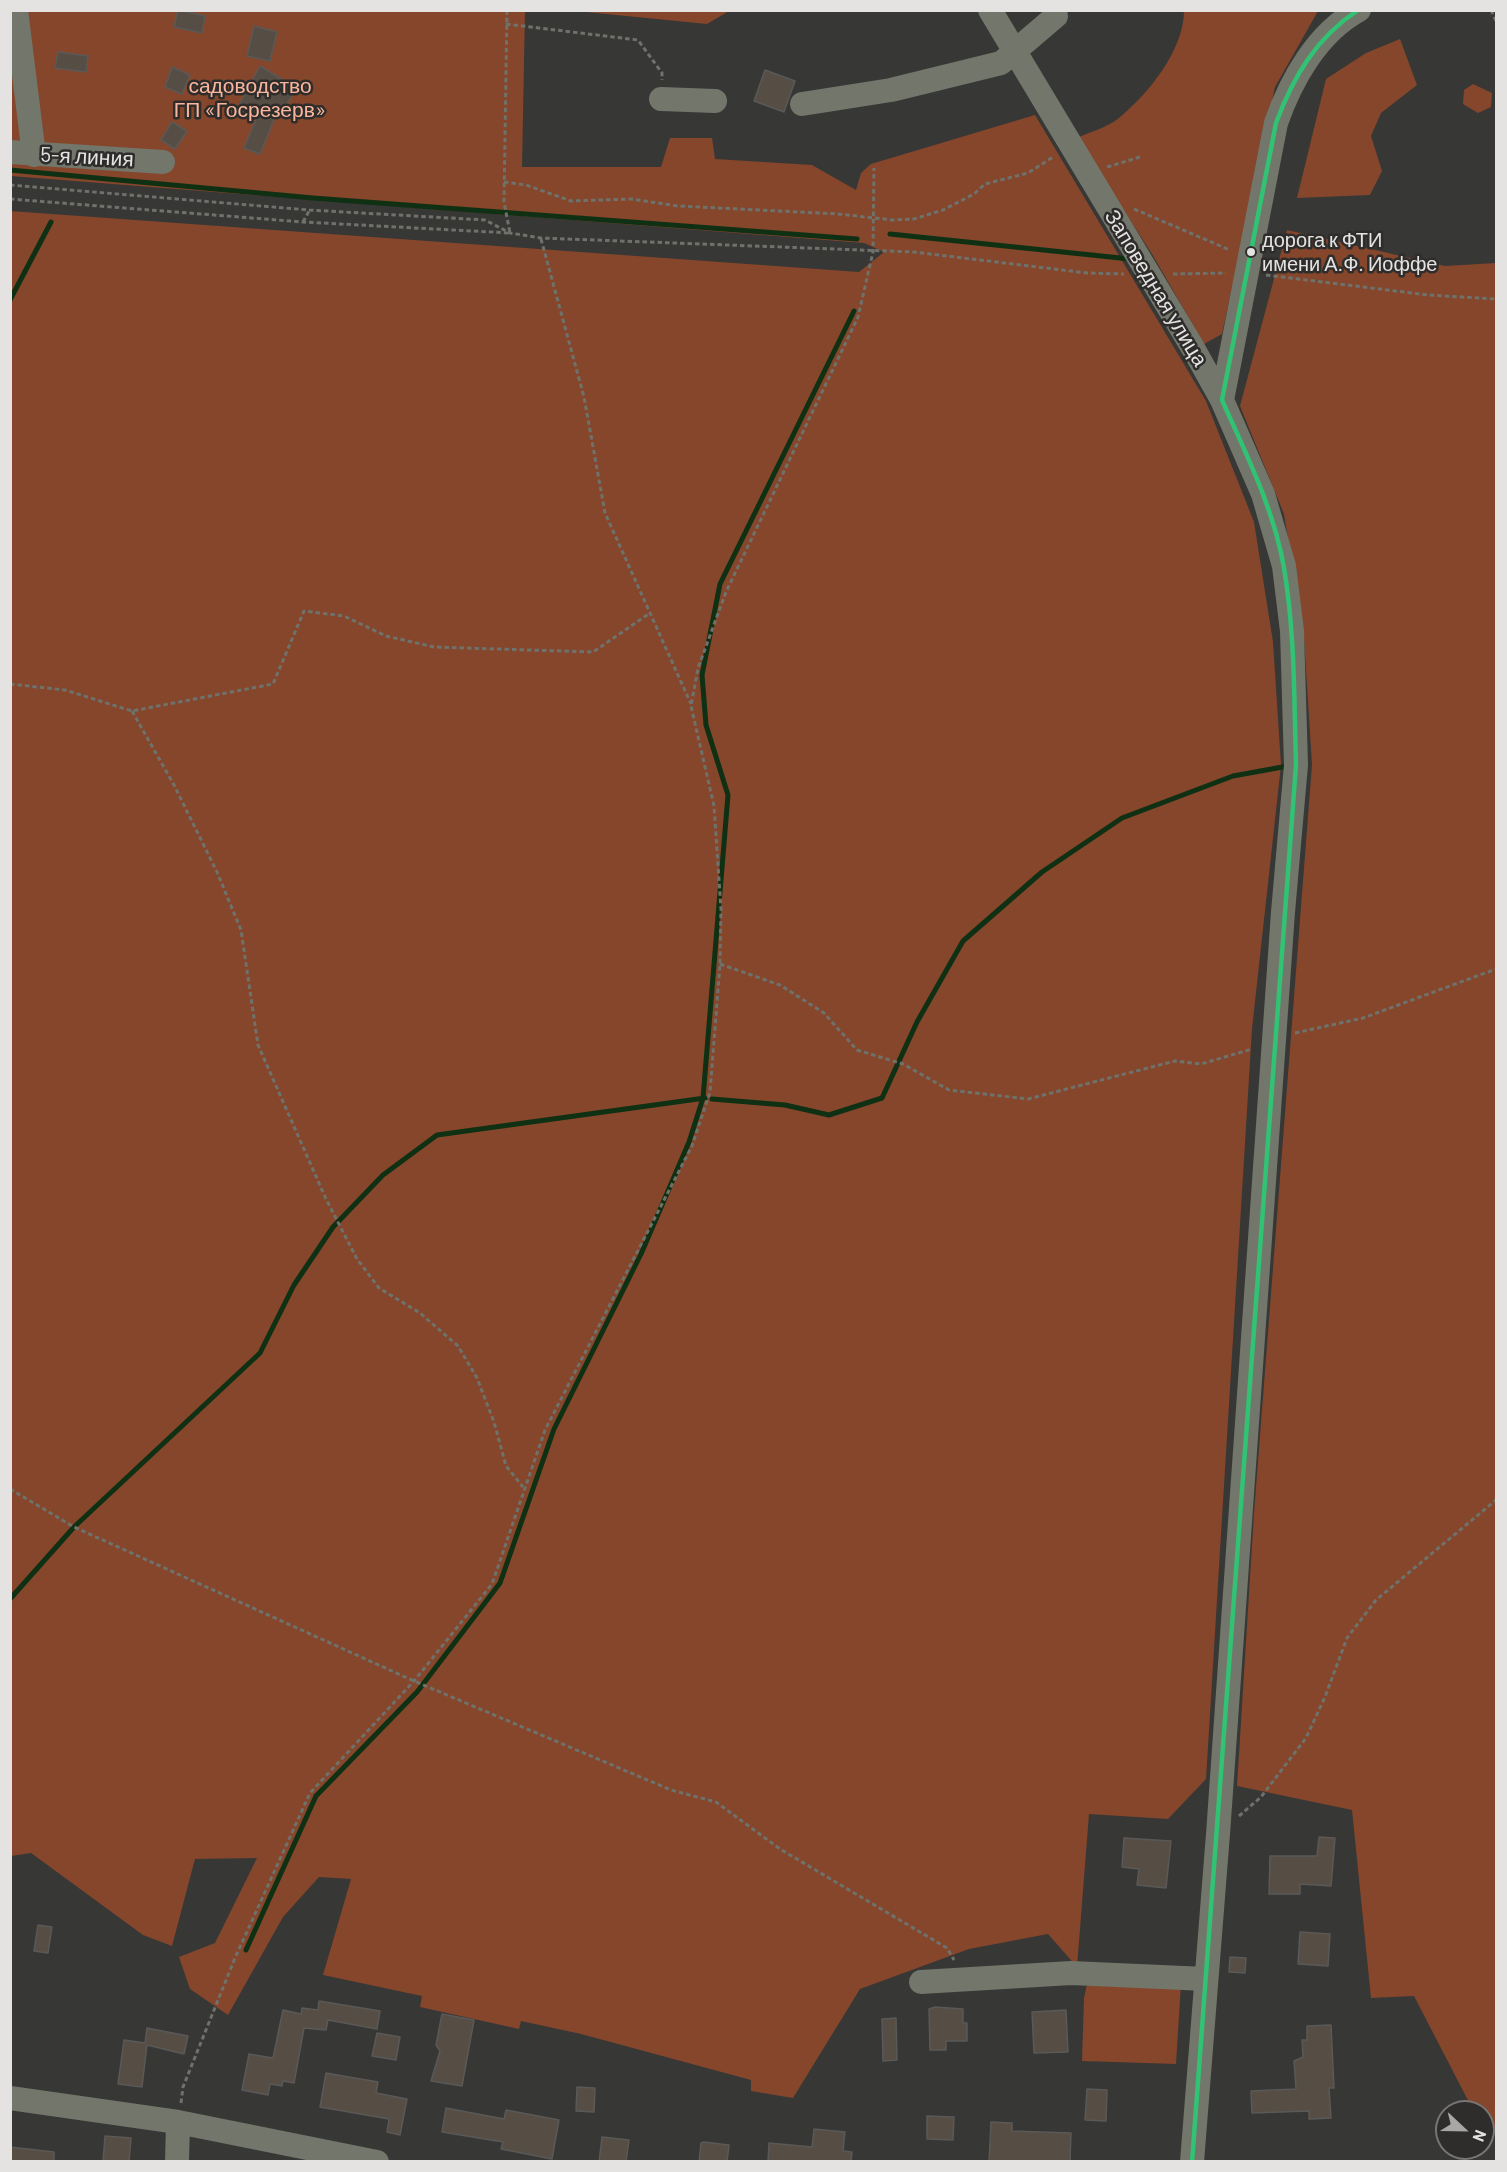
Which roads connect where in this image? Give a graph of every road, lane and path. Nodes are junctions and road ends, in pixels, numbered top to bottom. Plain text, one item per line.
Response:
1 (16, 10) edge
2 (507, 10) edge
3 (990, 10) edge
4 (1359, 10) edge
5 (1491, 10) edge
6 (1056, 16) dead end
7 (1497, 21) edge
8 (506, 24) junction
9 (1015, 52) junction
10 (661, 99) joint
11 (715, 101) dead end
12 (802, 104) dead end
13 (1069, 145) junction
14 (10, 152) edge
15 (34, 154) junction
16 (1140, 157) dead end
17 (163, 162) dead end
18 (874, 168) dead end
19 (1086, 173) junction
20 (504, 182) junction
21 (10, 185) edge
22 (10, 199) edge
23 (1131, 208) dead end
24 (309, 210) junction
25 (872, 216) junction
26 (303, 222) junction
27 (510, 233) junction
28 (541, 238) junction
29 (873, 252) junction
30 (1250, 266) junction
31 (1147, 274) junction
32 (1497, 299) edge
33 (1222, 400) junction
34 (650, 613) junction
35 (10, 684) edge
36 (691, 706) junction
37 (132, 711) junction
38 (720, 964) junction
39 (1497, 969) edge
40 (1274, 1039) junction
41 (523, 1488) junction
42 (10, 1489) edge
43 (1497, 1500) edge
44 (414, 1681) junction
45 (1218, 1834) junction
46 (966, 1979) junction
47 (1206, 1979) junction
48 (921, 1982) dead end
49 (10, 2098) edge
50 (178, 2122) junction
51 (177, 2162) edge
52 (377, 2162) edge
53 (1192, 2162) edge

1 - 15 street
2 - 8 path
3 - 9 street, Заповедная улица
4 - 30 street
5 - 7 path
6 - 9 street
8 - 10 path
8 - 20 path
9 - 12 street
9 - 13 street, Заповедная улица
10 - 11 street
13 - 19 street, Заповедная улица
13 - 25 path
14 - 15 street, 5-я линия
15 - 17 street, 5-я линия
16 - 19 path
18 - 25 path
19 - 31 street, Заповедная улица
20 - 25 path
20 - 27 path
21 - 24 path
22 - 26 path
23 - 30 path
24 - 26 path
24 - 27 path
25 - 29 path
26 - 27 path
27 - 28 path
28 - 29 path
28 - 34 path
29 - 31 path
29 - 36 path
30 - 31 path
30 - 32 path
30 - 33 street
31 - 33 street, Заповедная улица
33 - 40 street, Заповедная улица
34 - 36 path
34 - 37 path
35 - 37 path
36 - 38 path
37 - 41 path
38 - 40 path
38 - 41 path
39 - 40 path
40 - 45 street, Заповедная улица
41 - 44 path
42 - 44 path
43 - 45 path
44 - 46 path
44 - 50 path
45 - 47 street, Заповедная улица
46 - 47 street
46 - 48 street
47 - 53 street, Заповедная улица
49 - 50 street
50 - 51 street
50 - 52 street

